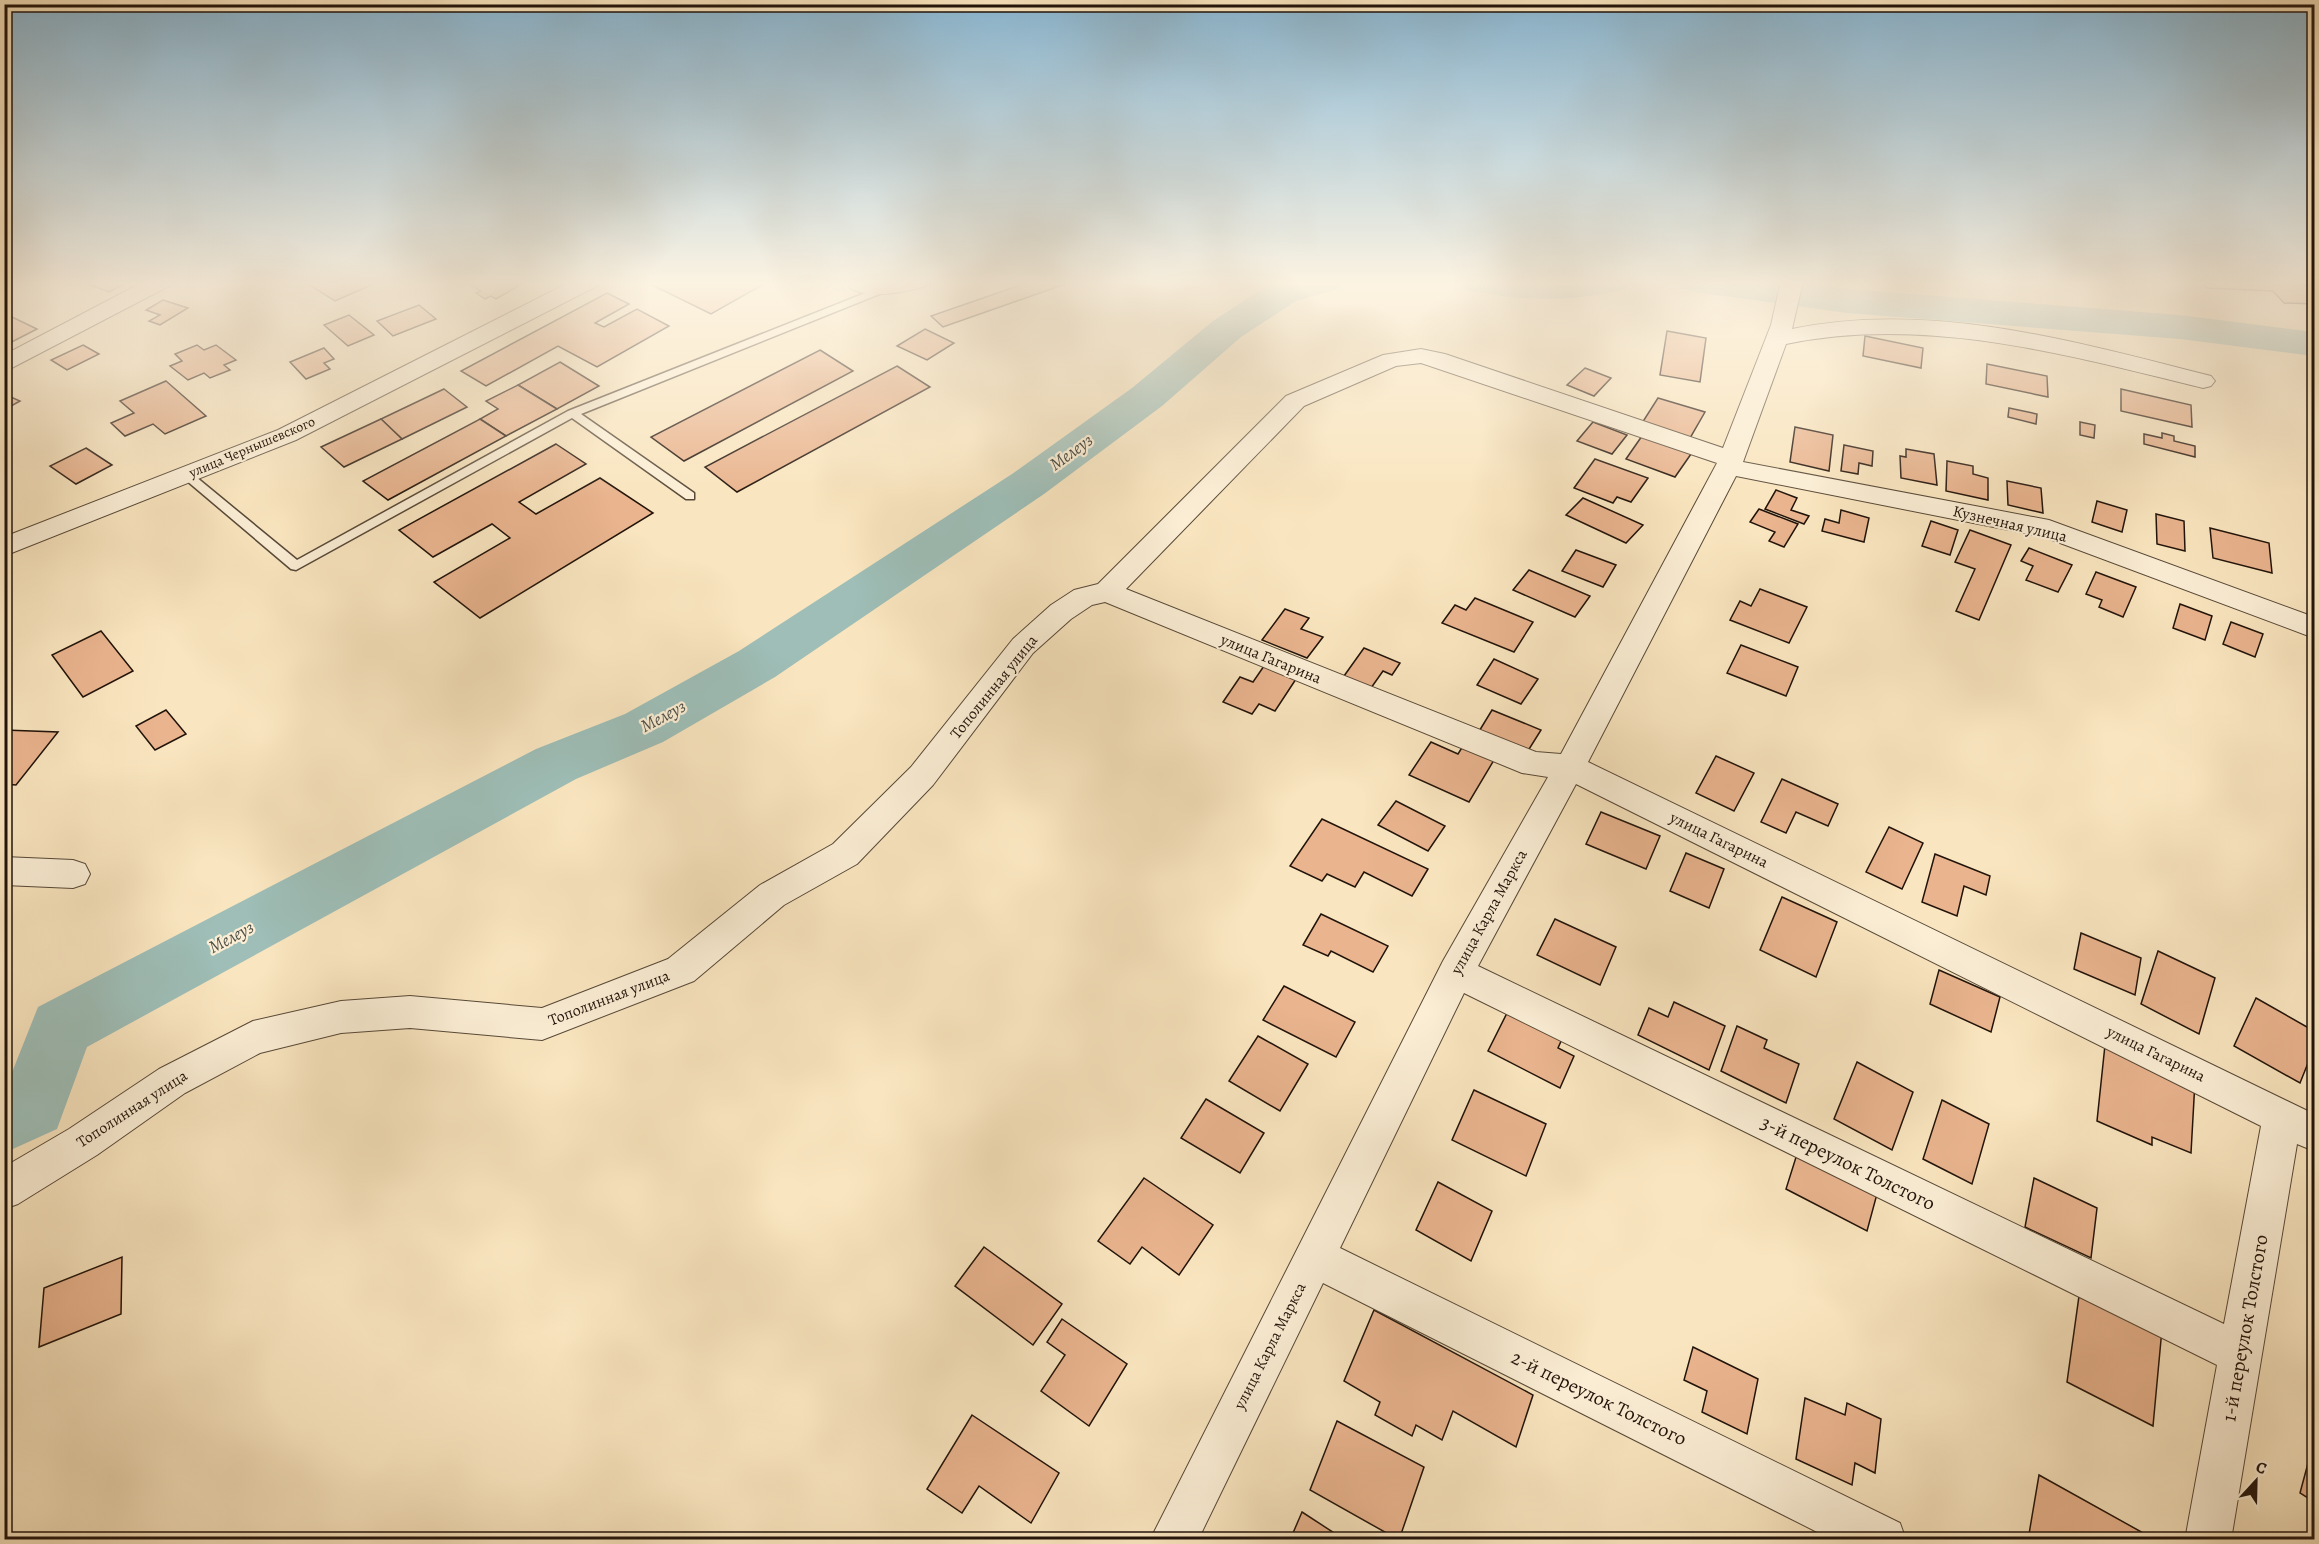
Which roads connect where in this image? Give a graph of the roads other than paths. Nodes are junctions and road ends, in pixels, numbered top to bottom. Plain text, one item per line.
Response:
1 (26, 353) edge
2 (447, 353) edge
3 (722, 353) edge
4 (1771, 353) edge
5 (2088, 353) edge
6 (4, 365) edge
7 (2203, 381) dead end
8 (572, 413) junction
9 (1730, 463) junction
10 (186, 475) junction
11 (690, 496) dead end
12 (4, 547) edge
13 (1107, 592) junction
14 (2314, 628) edge
15 (1570, 767) junction
16 (4, 871) edge
17 (74, 874) dead end
18 (1455, 972) junction
19 (2298, 1125) edge
20 (4, 1190) edge
21 (1314, 1257) junction
22 (2240, 1354) junction
23 (1173, 1539) edge
24 (1883, 1539) edge
25 (2208, 1539) edge

1 - 6 street
2 - 10 street, улица Чернышевского
3 - 8 lane
4 - 9 street, улица Карла Маркса
5 - 7 street
8 - 10 lane
8 - 11 lane
9 - 13 street, Кузнечная улица
9 - 14 street, Кузнечная улица
9 - 15 street, улица Карла Маркса
10 - 12 street, улица Чернышевского
13 - 15 street, улица Гагарина
13 - 20 street, Тополинная улица
15 - 18 street, улица Карла Маркса
15 - 19 street, улица Гагарина
16 - 17 street
18 - 21 street, улица Карла Маркса
18 - 22 street, 3-й переулок Толстого
19 - 22 street, 1-й переулок Толстого
21 - 23 street, улица Карла Маркса
21 - 24 street, 2-й переулок Толстого
22 - 25 street, 1-й переулок Толстого

